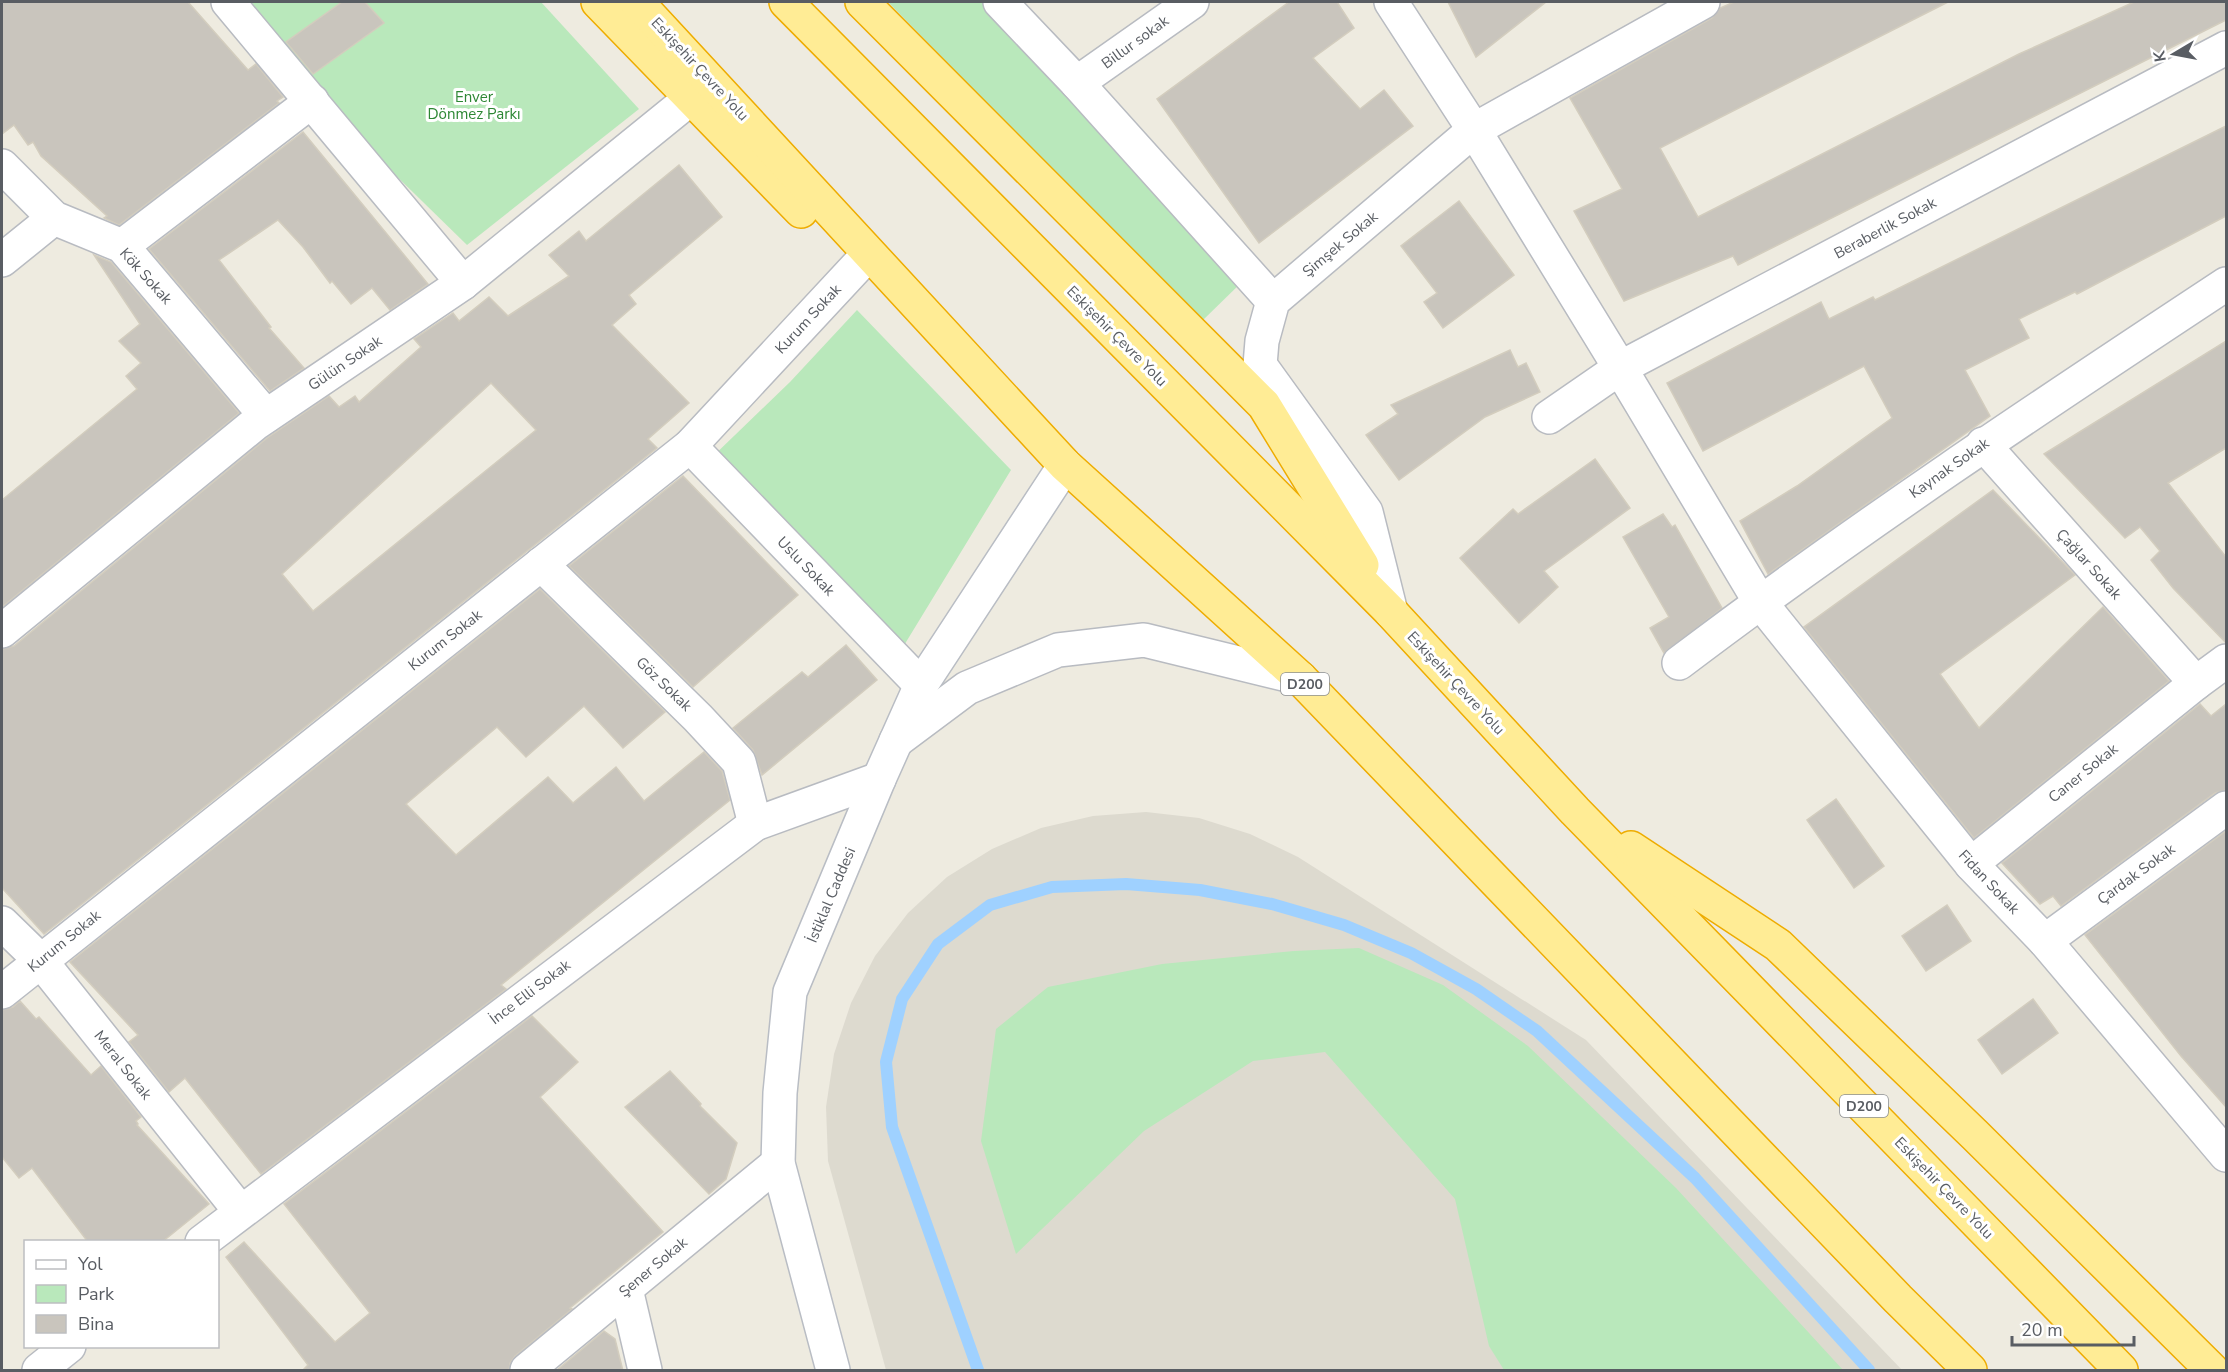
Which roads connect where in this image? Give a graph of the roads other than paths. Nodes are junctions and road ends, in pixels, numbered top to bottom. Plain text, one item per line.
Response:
1 (228, 2) edge
2 (598, 2) edge
3 (637, 2) edge
4 (786, 2) edge
5 (862, 2) edge
6 (1000, 2) edge
7 (1192, 2) edge
8 (1391, 2) edge
9 (1703, 2) edge
10 (2226, 48) edge
11 (1077, 83) junction
12 (691, 98) junction
13 (312, 101) junction
14 (1474, 130) junction
15 (2, 166) edge
16 (54, 218) junction
17 (122, 246) junction
18 (2, 260) edge
19 (863, 260) junction
20 (463, 283) junction
21 (2226, 284) edge
22 (1273, 301) junction
23 (1620, 368) junction
24 (266, 416) junction
25 (1549, 417) dead end
26 (1983, 444) junction
27 (690, 447) junction
28 (1065, 465) junction
29 (541, 564) junction
30 (1760, 602) junction
31 (1391, 612) junction
32 (2, 631) edge
33 (2226, 661) edge
34 (1679, 663) dead end
35 (1300, 678) junction
36 (2196, 683) junction
37 (921, 685) junction
38 (896, 741) junction
39 (879, 779) junction
40 (2226, 808) edge
41 (1575, 811) junction
42 (755, 824) junction
43 (1971, 864) junction
44 (2, 923) edge
45 (2045, 941) junction
46 (40, 960) junction
47 (2, 992) edge
48 (2226, 1155) edge
49 (778, 1162) junction
50 (240, 1211) junction
51 (204, 1240) edge
52 (626, 1288) junction
53 (1898, 1299) junction
54 (68, 1348) edge
55 (39, 1371) edge
56 (527, 1371) edge
57 (645, 1371) edge
58 (833, 1371) edge
59 (1965, 1371) edge
60 (1970, 1371) edge
61 (2121, 1371) edge
62 (2212, 1371) edge

1 - 13 street
2 - 12 highway
3 - 28 highway, Eskişehir Çevre Yolu / D200
4 - 31 highway, Eskişehir Çevre Yolu / D200
5 - 31 highway
6 - 11 street
7 - 11 street, Billur sokak
8 - 14 street, Fidan Sokak
9 - 14 street, Şimşek Sokak
10 - 23 street, Beraberlik Sokak
11 - 22 street
12 - 19 highway
12 - 20 street, Gülün Sokak
13 - 17 street
13 - 20 street
14 - 22 street, Şimşek Sokak
14 - 23 street, Fidan Sokak
15 - 16 street, Kök Sokak
16 - 17 street, Kök Sokak
16 - 18 street
17 - 24 street, Kök Sokak
19 - 27 street, Kurum Sokak
19 - 28 highway
20 - 24 street, Gülün Sokak
21 - 26 street, Kaynak Sokak
22 - 31 street
23 - 25 street, Beraberlik Sokak
23 - 30 street, Fidan Sokak
24 - 32 street, Gülün Sokak
26 - 30 street, Kaynak Sokak
26 - 36 street, Çağlar Sokak
27 - 29 street, Kurum Sokak
27 - 37 street, Uslu Sokak
28 - 35 highway, Eskişehir Çevre Yolu / D200
28 - 37 street, İstiklal Caddesi
29 - 42 street, Göz Sokak
29 - 46 street, Kurum Sokak
30 - 34 street, Kaynak Sokak
30 - 43 street, Fidan Sokak
31 - 41 highway, Eskişehir Çevre Yolu / D200
33 - 36 street, Caner Sokak
35 - 38 street
35 - 53 highway, Eskişehir Çevre Yolu / D200
36 - 43 street, Caner Sokak
37 - 38 street, İstiklal Caddesi
38 - 39 street, İstiklal Caddesi
39 - 42 street, İnce Elli Sokak
39 - 49 street, İstiklal Caddesi
40 - 45 street, Çardak Sokak
41 - 61 highway, Eskişehir Çevre Yolu / D200
41 - 62 highway
42 - 50 street, İnce Elli Sokak
43 - 45 street, Fidan Sokak
44 - 46 street, Meral Sokak
45 - 48 street, Fidan Sokak
46 - 47 street, Kurum Sokak
46 - 50 street, Meral Sokak
49 - 52 street, Şener Sokak
49 - 58 street, İstiklal Caddesi
50 - 51 street, İnce Elli Sokak
52 - 56 street, Şener Sokak
52 - 57 street
53 - 59 highway
53 - 60 highway, Eskişehir Çevre Yolu / D200
54 - 55 street

